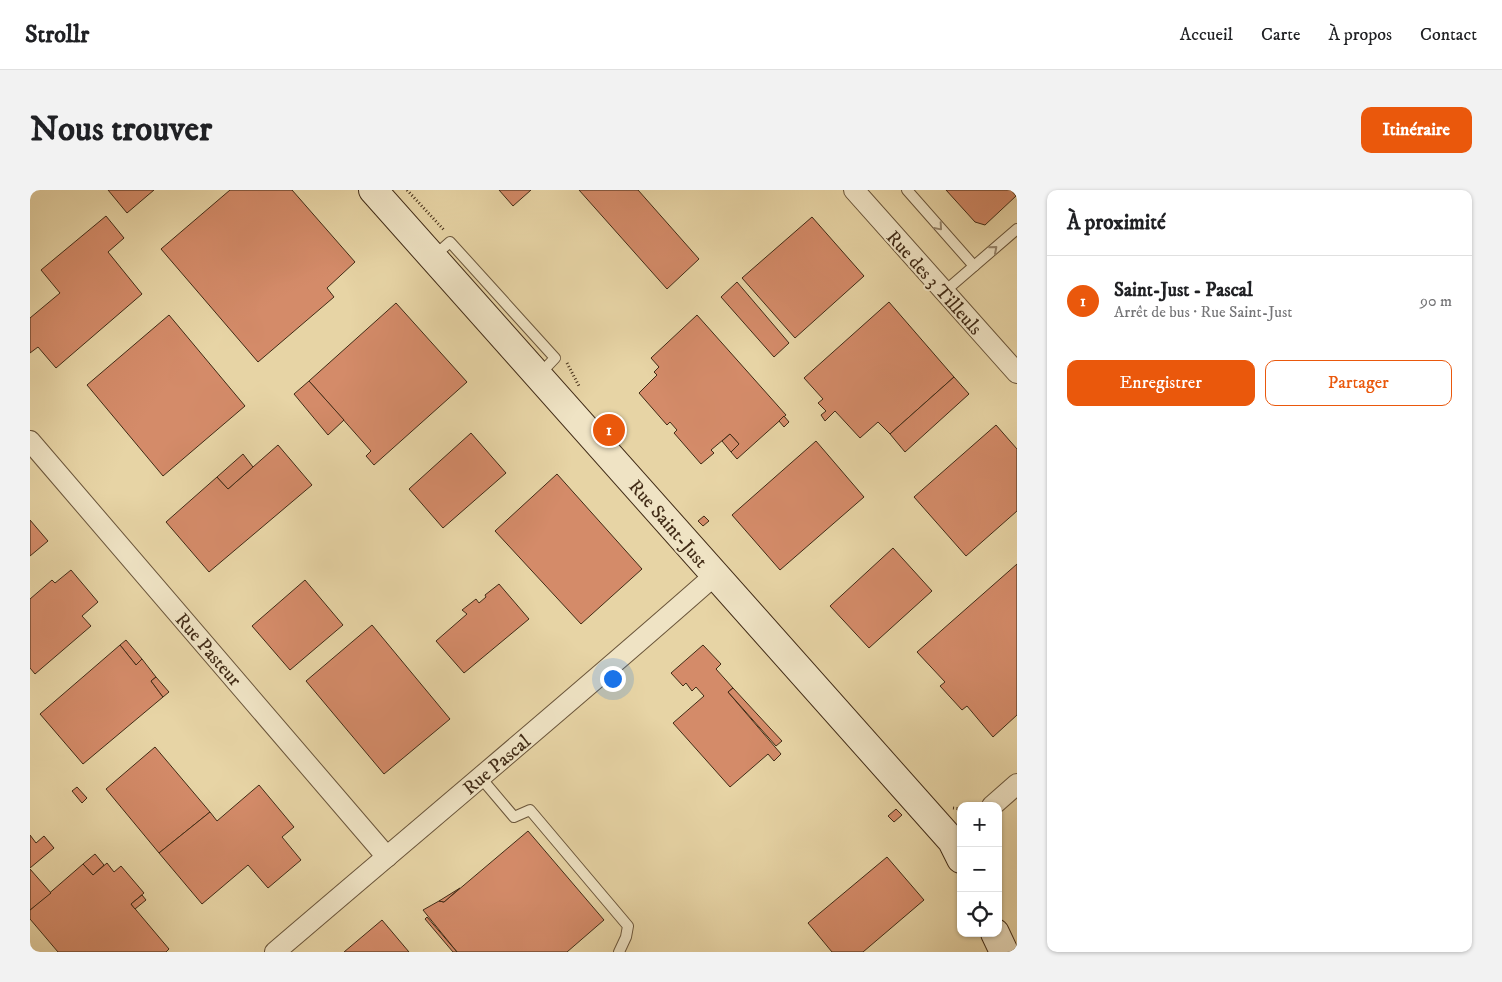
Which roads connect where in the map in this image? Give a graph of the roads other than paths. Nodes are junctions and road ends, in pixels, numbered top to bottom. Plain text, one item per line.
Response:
1 (373, 190) edge
2 (854, 190) edge
3 (907, 190) edge
4 (1017, 229) edge
5 (974, 266) junction
6 (944, 292) junction
7 (1017, 374) edge
8 (30, 441) edge
9 (715, 575) junction
10 (481, 778) junction
11 (1017, 784) edge
12 (997, 802) edge
13 (957, 843) edge
14 (388, 857) junction
15 (997, 937) edge
16 (275, 952) edge
17 (619, 952) edge
18 (1004, 952) edge

1 - 9 street, Rue Saint-Just
2 - 6 street, Rue des 3 Tilleuls
3 -> 5 lane
5 -> 4 lane
5 - 6 lane
6 - 7 street, Rue des 3 Tilleuls
8 - 14 street, Rue Pasteur
9 - 10 street, Rue Pascal
9 - 13 street, Rue Saint-Just
10 - 14 street, Rue Pascal
10 - 17 lane
11 - 12 street
14 - 16 street, Rue Pascal
15 - 18 street

